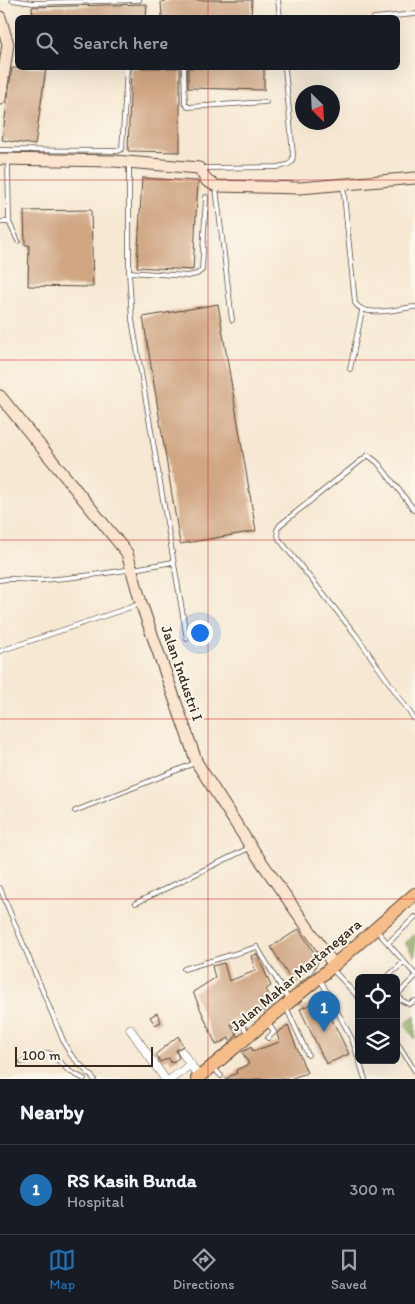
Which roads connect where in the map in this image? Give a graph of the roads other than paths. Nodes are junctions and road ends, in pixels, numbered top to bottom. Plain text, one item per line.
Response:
1 (12, 0) edge
2 (139, 0) edge
3 (278, 0) edge
4 (415, 14) edge
5 (280, 15) edge
6 (400, 15) edge
7 (0, 17) edge
8 (12, 43) edge
9 (127, 70) edge
10 (184, 70) edge
11 (285, 70) edge
12 (0, 100) edge
13 (266, 102) dead end
14 (0, 150) edge
15 (4, 159) edge
16 (129, 162) junction
17 (199, 168) junction
18 (415, 178) edge
19 (343, 184) junction
20 (216, 186) junction
21 (206, 196) dead end
22 (0, 222) edge
23 (9, 222) junction
24 (18, 241) dead end
25 (129, 272) junction
26 (415, 307) edge
27 (362, 311) junction
28 (232, 320) dead end
29 (350, 369) dead end
30 (0, 396) edge
31 (415, 511) edge
32 (173, 562) junction
33 (133, 570) junction
34 (0, 580) edge
35 (141, 603) junction
36 (187, 639) dead end
37 (0, 651) edge
38 (415, 720) edge
39 (197, 763) junction
40 (75, 811) dead end
41 (251, 847) junction
42 (0, 888) edge
43 (415, 894) edge
44 (136, 903) dead end
45 (415, 917) edge
46 (376, 929) junction
47 (388, 943) junction
48 (404, 962) junction
49 (332, 966) junction
50 (184, 969) dead end
51 (390, 974) edge
52 (415, 976) edge
53 (319, 978) junction
54 (355, 993) edge
55 (415, 1001) edge
56 (288, 1004) junction
57 (266, 1021) junction
58 (235, 1024) dead end
59 (130, 1029) dead end
60 (249, 1036) junction
61 (268, 1038) dead end
62 (400, 1047) edge
63 (182, 1052) dead end
64 (308, 1055) dead end
65 (22, 1062) dead end
66 (191, 1064) junction
67 (415, 1071) edge
68 (198, 1078) edge
69 (84, 1079) edge
70 (94, 1079) edge
71 (165, 1079) edge
72 (171, 1079) edge
73 (365, 1079) edge

1 - 2 lane
3 - 5 lane
4 - 6 lane
7 - 8 main road
8 - 12 main road
9 - 14 lane
10 - 13 lane
11 - 17 lane
15 - 16 main road
15 - 23 lane
16 - 17 main road
16 - 25 lane
17 - 20 main road
18 - 19 main road
19 - 20 main road
19 - 27 lane
20 - 28 lane
21 - 25 lane
22 - 23 lane
23 - 24 lane
25 - 32 lane
26 - 27 lane
27 - 29 lane
30 - 33 main road, Jalan Industri I
31 - 38 lane
32 - 33 lane
32 - 36 lane
33 - 34 lane
33 - 35 main road, Jalan Industri I
35 - 37 lane
35 - 39 main road, Jalan Industri I
39 - 40 lane
39 - 41 main road, Jalan Industri I
41 - 44 lane
41 - 49 main road, Jalan Industri I
42 - 70 lane
43 - 46 main road, Jalan Mahar Martanegara
45 - 47 lane
46 - 47 lane
46 - 49 main road, Jalan Mahar Martanegara
47 - 48 lane
48 - 51 lane
48 - 52 lane
49 - 53 main road, Jalan Mahar Martanegara
49 - 54 lane
50 - 56 lane
52 - 55 lane
53 - 56 main road, Jalan Mahar Martanegara
53 - 73 lane
56 - 57 main road, Jalan Mahar Martanegara
56 - 64 lane
57 - 60 main road, Jalan Mahar Martanegara
57 - 61 lane
58 - 60 lane
59 - 71 street
60 - 68 main road, Jalan Mahar Martanegara
62 - 67 lane
63 - 66 street
65 - 69 lane
66 - 68 street
66 - 72 street

